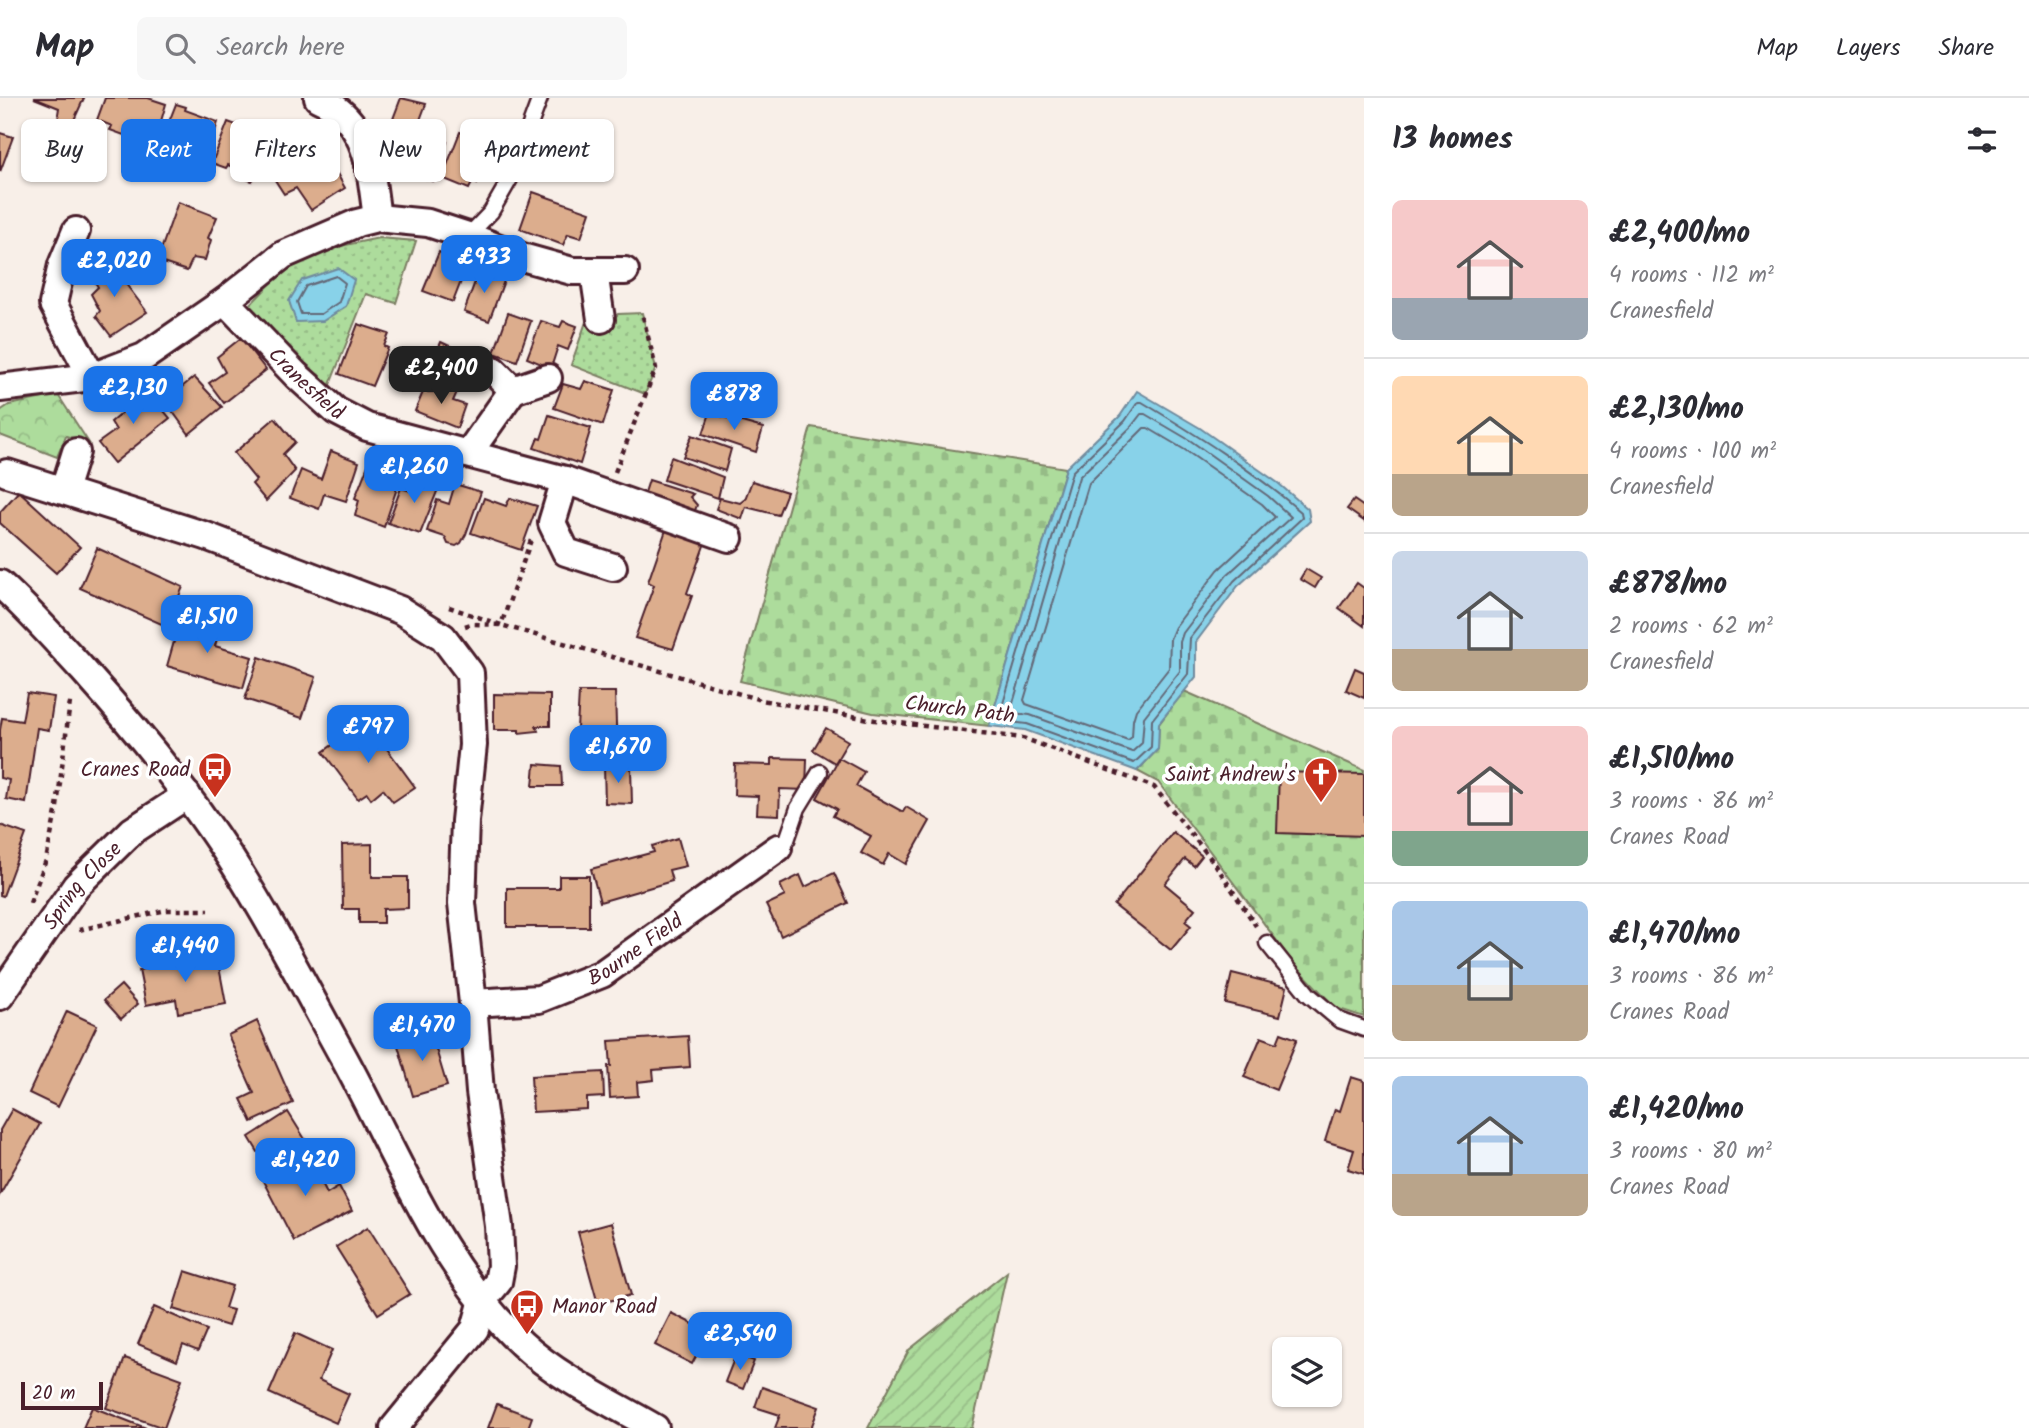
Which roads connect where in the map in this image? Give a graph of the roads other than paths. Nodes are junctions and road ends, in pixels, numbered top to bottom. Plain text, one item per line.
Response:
1 (318, 98) edge
2 (540, 98) edge
3 (377, 218) junction
4 (76, 231) dead end
5 (468, 236) junction
6 (625, 271) dead end
7 (594, 272) junction
8 (225, 302) junction
9 (601, 319) dead end
10 (485, 361) dead end
11 (92, 377) junction
12 (548, 378) dead end
13 (0, 388) edge
14 (513, 390) junction
15 (76, 452) dead end
16 (468, 454) junction
17 (6, 473) dead end
18 (565, 480) junction
19 (64, 490) junction
20 (729, 538) dead end
21 (613, 568) dead end
22 (0, 584) edge
23 (820, 772) dead end
24 (187, 795) junction
25 (778, 848) joint
26 (1267, 943) road end
27 (0, 996) edge
28 (473, 1003) junction
29 (1364, 1030) edge
30 (483, 1300) junction
31 (394, 1428) edge
32 (655, 1428) edge

1 - 3 street
2 - 5 lane
3 - 5 street
3 - 8 street
4 - 11 street
5 - 7 street
6 - 7 street
7 - 9 street
8 - 11 street
8 - 16 street, Cranesfield
10 - 14 street
11 - 13 street
12 - 14 street
14 - 16 street
15 - 19 street
16 - 18 street, Cranesfield
17 - 19 street
18 - 20 street, Cranesfield
18 - 21 street
19 - 28 street
22 - 24 street
23 - 25 lane
24 - 27 street, Spring Close
24 - 30 street
25 - 28 street, Bourne Field
26 - 29 lane
28 - 30 street
30 - 31 street
30 - 32 street

